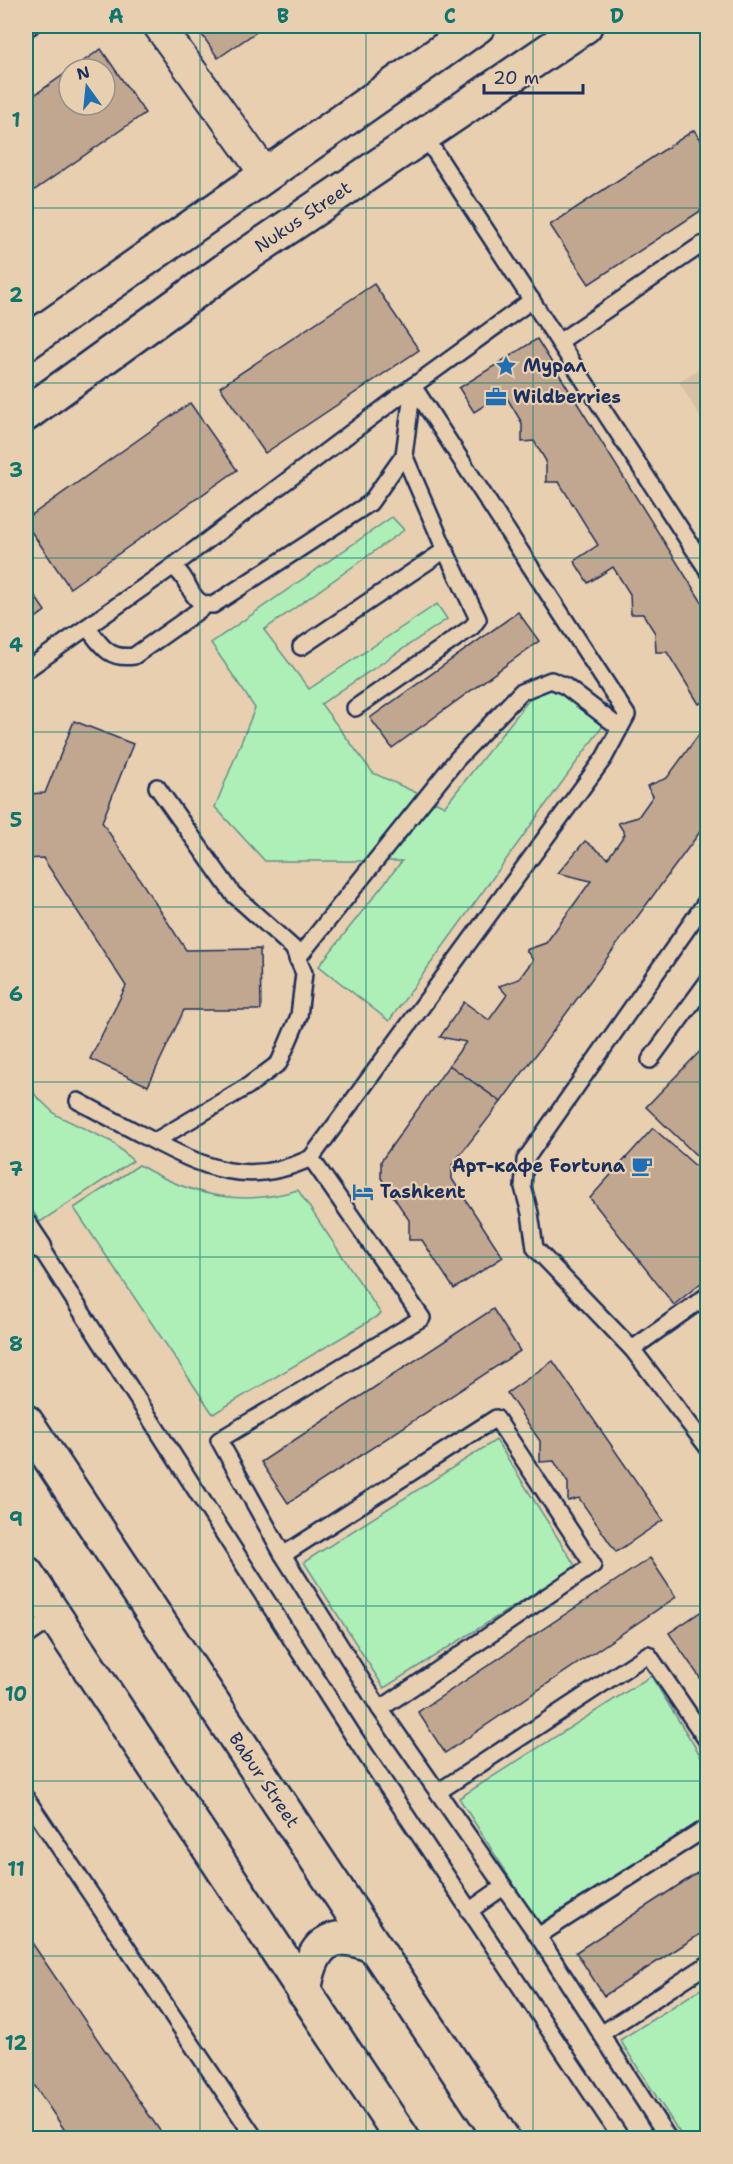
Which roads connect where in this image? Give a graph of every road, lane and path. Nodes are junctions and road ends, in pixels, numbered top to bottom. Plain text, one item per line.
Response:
1 (31, 26) edge
2 (159, 26) edge
3 (478, 26) edge
4 (585, 26) edge
5 (26, 29) edge
6 (424, 135) junction
7 (266, 175) junction
8 (708, 243) edge
9 (532, 300) junction
10 (559, 342) junction
11 (26, 344) edge
12 (413, 386) junction
13 (26, 414) edge
14 (404, 455) junction
15 (445, 550) junction
16 (172, 567) junction
17 (708, 571) edge
18 (205, 606) junction
19 (87, 627) junction
20 (302, 647) dead end
21 (26, 670) edge
22 (355, 708) dead end
23 (620, 728) junction
24 (157, 787) dead end
25 (708, 899) edge
26 (297, 959) junction
27 (708, 981) edge
28 (650, 1060) dead end
29 (78, 1101) dead end
30 (155, 1141) junction
31 (311, 1158) junction
32 (26, 1226) edge
33 (40, 1247) joint
34 (708, 1295) edge
35 (632, 1349) junction
36 (26, 1422) edge
37 (708, 1448) edge
38 (283, 1555) junction
39 (26, 1573) edge
40 (55, 1617) junction
41 (26, 1637) edge
42 (380, 1709) junction
43 (708, 1742) edge
44 (438, 1792) junction
45 (26, 1798) edge
46 (708, 1827) edge
47 (503, 1887) junction
48 (469, 1911) junction
49 (538, 1936) junction
50 (375, 1947) junction
51 (708, 1964) edge
52 (304, 1992) junction
53 (600, 2034) junction
54 (255, 2139) edge
55 (402, 2139) edge
56 (502, 2139) edge
57 (621, 2139) edge
58 (668, 2139) edge

1 - 5 lane
2 - 7 street
3 - 7 main road
4 - 6 main road, Nukus Street
6 - 9 lane
6 - 13 main road, Nukus Street
7 - 11 main road
8 - 10 lane
9 - 10 lane
9 - 12 lane
10 - 17 lane
12 - 14 lane
12 - 16 lane
12 - 23 lane
14 - 15 lane
14 - 18 lane
15 - 20 lane
15 - 22 lane
16 - 18 lane
16 - 19 lane
18 - 19 lane
19 - 21 lane
23 - 26 lane
23 - 31 lane
24 - 26 lane
25 - 35 lane
26 - 30 lane
27 - 28 lane
29 - 30 lane
30 - 31 lane
31 - 38 lane
32 - 33 street
33 - 48 lane
34 - 35 lane
35 - 37 lane
36 - 50 main road, Babur Street
38 - 42 lane
38 - 42 lane
39 - 40 main road
40 - 41 lane
40 - 52 main road
42 - 44 lane
43 - 44 lane
44 - 47 lane
45 - 54 lane
46 - 49 lane
47 - 48 lane
47 - 49 lane
48 - 57 lane
49 - 53 lane
50 - 52 main road
50 - 56 main road, Babur Street
51 - 53 lane
52 - 55 main road
53 - 58 lane

